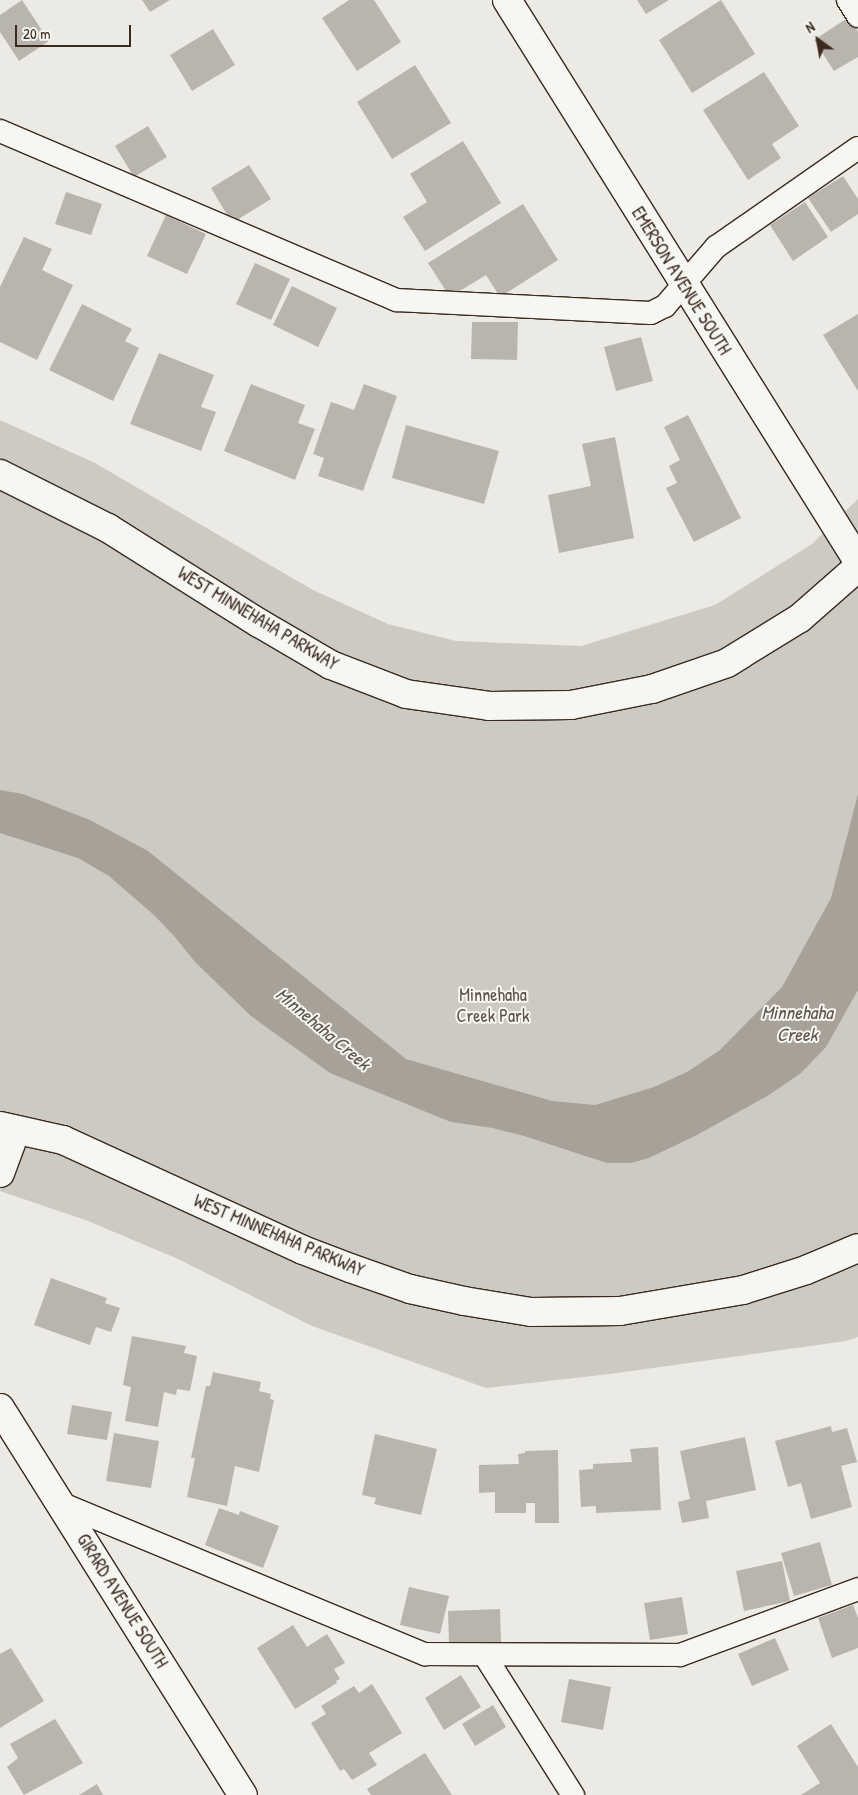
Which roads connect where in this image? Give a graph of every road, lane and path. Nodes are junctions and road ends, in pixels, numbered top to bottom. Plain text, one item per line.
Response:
1 (507, 0) edge
2 (848, 0) edge
3 (858, 16) edge
4 (0, 131) edge
5 (858, 148) edge
6 (682, 283) junction
7 (0, 474) edge
8 (858, 561) edge
9 (858, 567) edge
10 (8, 1128) edge
11 (0, 1174) edge
12 (858, 1248) edge
13 (0, 1408) edge
14 (62, 1504) junction
15 (858, 1589) edge
16 (485, 1656) junction
17 (243, 1795) edge
18 (573, 1795) edge

1 - 6 street, EMERSON AVENUE SOUTH
2 - 3 lane
4 - 6 lane
5 - 6 lane
6 - 8 street, EMERSON AVENUE SOUTH
7 - 9 street, WEST MINNEHAHA PARKWAY
10 - 11 street
10 - 12 street, WEST MINNEHAHA PARKWAY
13 - 14 street, GIRARD AVENUE SOUTH
14 - 16 lane
14 - 17 street, GIRARD AVENUE SOUTH
15 - 16 lane
16 - 18 lane

